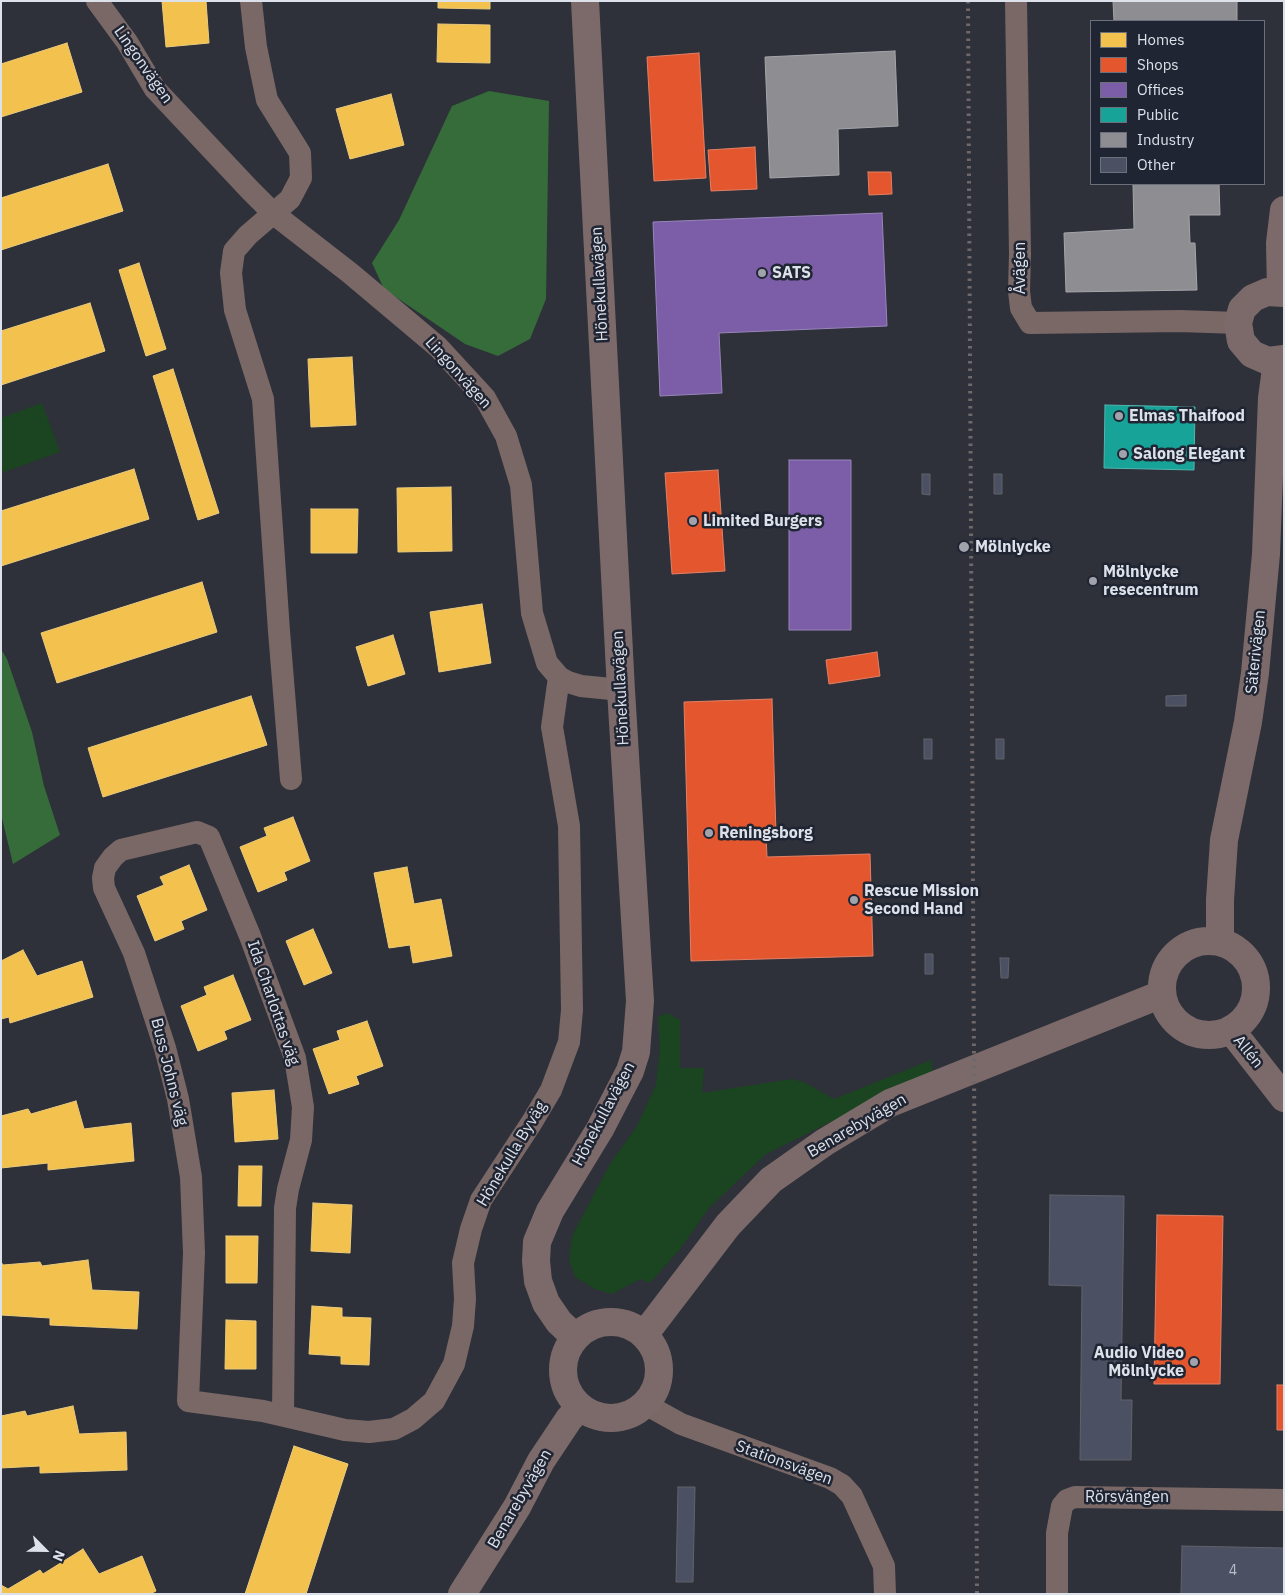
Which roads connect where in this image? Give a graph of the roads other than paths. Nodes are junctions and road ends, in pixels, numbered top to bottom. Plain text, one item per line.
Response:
1 (97, 1) edge
2 (250, 1) edge
3 (585, 1) edge
4 (1016, 1) edge
5 (1284, 210) edge
6 (274, 214) junction
7 (1283, 293) edge
8 (1238, 324) junction
9 (1280, 360) edge
10 (559, 677) junction
11 (621, 690) junction
12 (292, 779) dead end
13 (209, 837) joint
14 (1220, 942) junction
15 (1162, 994) junction
16 (1231, 1030) junction
17 (1284, 1098) edge
18 (644, 1335) junction
19 (575, 1338) junction
20 (188, 1401) joint
21 (645, 1404) junction
22 (580, 1407) junction
23 (283, 1415) junction
24 (1284, 1500) edge
25 (462, 1594) edge
26 (885, 1594) edge
27 (1057, 1594) edge

1 - 6 street, Lingonvägen
2 - 6 street
3 - 11 street, Hönekullavägen
4 - 8 street, Åvägen
5 - 7 street
6 - 10 street, Lingonvägen
6 - 12 street
7 - 8 street
8 - 9 street
9 - 14 street, Säterivägen
10 - 11 street
10 - 23 street, Hönekulla Byväg
11 - 19 street, Hönekullavägen
13 - 20 street, Buss Johns väg
13 - 23 street, Ida Charlottas väg
14 - 15 street
14 - 16 street
15 - 16 street
15 - 18 street, Benarebyvägen
16 - 17 street, Allén
18 - 19 street
18 - 21 street
19 - 22 street
20 - 23 street, Hönekulla Byväg
21 - 22 street
21 - 26 street, Stationsvägen
22 - 25 street, Benarebyvägen
24 - 27 street, Rörsvängen

